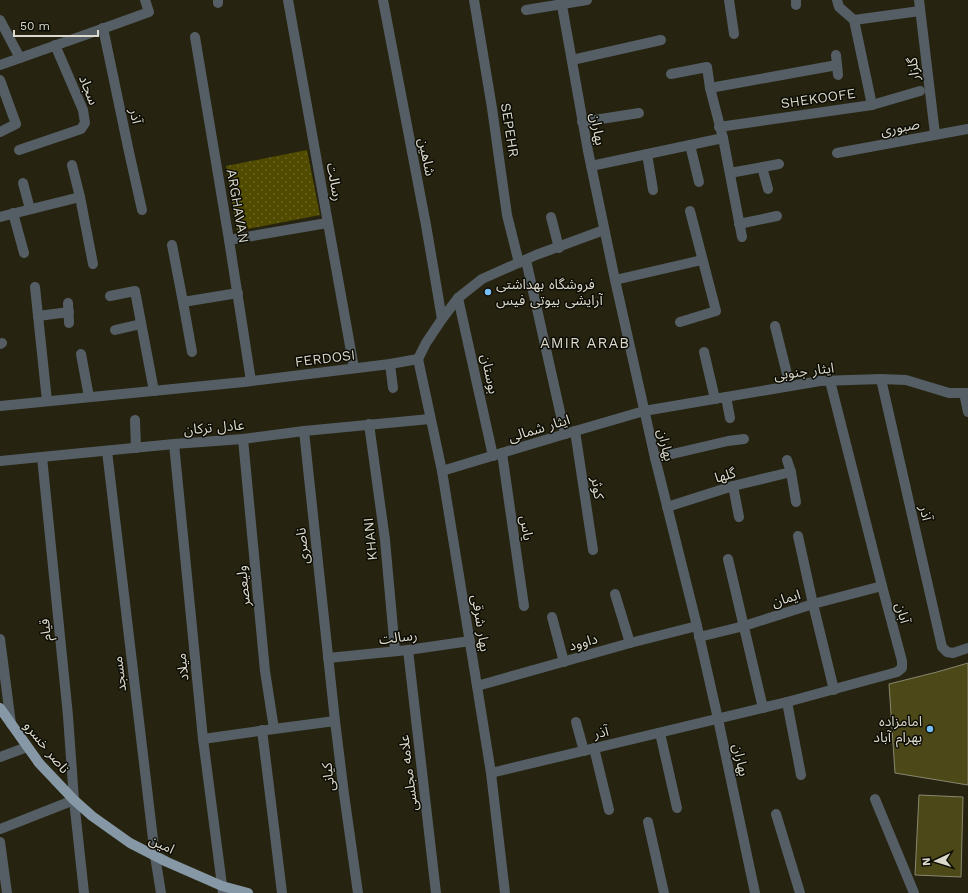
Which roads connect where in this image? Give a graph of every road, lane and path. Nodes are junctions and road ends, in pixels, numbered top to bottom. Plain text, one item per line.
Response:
1 (145, 0) edge
2 (288, 0) edge
3 (384, 0) edge
4 (474, 0) edge
5 (587, 0) edge
6 (729, 0) edge
7 (837, 0) edge
8 (919, 0) edge
9 (562, 2) edge
10 (526, 10) dead end
11 (920, 11) junction
12 (0, 20) edge
13 (854, 20) junction
14 (103, 28) junction
15 (734, 34) dead end
16 (195, 37) dead end
17 (661, 40) dead end
18 (55, 45) junction
19 (20, 58) junction
20 (572, 60) junction
21 (0, 65) edge
22 (837, 65) dead end
23 (671, 74) dead end
24 (0, 80) edge
25 (710, 88) junction
26 (920, 91) dead end
27 (872, 105) junction
28 (639, 113) dead end
29 (582, 122) junction
30 (720, 126) junction
31 (968, 129) edge
32 (0, 132) edge
33 (935, 134) junction
34 (723, 138) junction
35 (690, 145) junction
36 (19, 150) dead end
37 (837, 153) dead end
38 (647, 154) junction
39 (72, 164) dead end
40 (779, 164) dead end
41 (591, 166) junction
42 (762, 167) junction
43 (730, 174) junction
44 (699, 182) dead end
45 (23, 183) dead end
46 (768, 189) dead end
47 (653, 190) dead end
48 (80, 197) junction
49 (30, 209) junction
50 (142, 210) dead end
51 (690, 211) dead end
52 (13, 213) junction
53 (551, 216) dead end
54 (777, 216) dead end
55 (0, 217) edge
56 (328, 223) junction
57 (739, 224) junction
58 (604, 230) junction
59 (742, 237) dead end
60 (229, 240) junction
61 (172, 245) dead end
62 (559, 248) junction
63 (24, 253) dead end
64 (702, 260) junction
65 (522, 262) junction
66 (93, 264) dead end
67 (615, 280) junction
68 (35, 288) dead end
69 (238, 293) junction
70 (110, 296) dead end
71 (458, 298) junction
72 (183, 302) junction
73 (69, 313) dead end
74 (38, 316) junction
75 (442, 319) junction
76 (680, 322) dead end
77 (141, 324) junction
78 (775, 326) dead end
79 (115, 330) dead end
80 (192, 352) dead end
81 (704, 352) dead end
82 (81, 354) dead end
83 (418, 359) junction
84 (390, 364) junction
85 (354, 368) junction
86 (881, 379) junction
87 (251, 381) junction
88 (830, 381) junction
89 (790, 386) junction
90 (393, 388) dead end
91 (154, 391) junction
92 (966, 393) edge
93 (89, 397) junction
94 (726, 397) junction
95 (715, 399) junction
96 (47, 401) junction
97 (0, 406) edge
98 (644, 411) junction
99 (968, 412) edge
100 (730, 418) dead end
101 (430, 419) junction
102 (135, 420) dead end
103 (369, 424) junction
104 (304, 431) junction
105 (575, 431) junction
106 (565, 434) junction
107 (744, 439) dead end
108 (242, 440) junction
109 (174, 444) junction
110 (136, 448) junction
111 (107, 451) junction
112 (498, 455) junction
113 (42, 457) junction
114 (654, 458) junction
115 (787, 460) dead end
116 (0, 461) edge
117 (442, 471) junction
118 (791, 472) junction
119 (733, 486) junction
120 (796, 502) dead end
121 (667, 507) junction
122 (739, 518) dead end
123 (798, 536) dead end
124 (593, 550) dead end
125 (728, 559) dead end
126 (882, 586) junction
127 (615, 594) dead end
128 (813, 604) junction
129 (524, 606) dead end
130 (552, 617) dead end
131 (697, 626) junction
132 (744, 626) junction
133 (699, 637) junction
134 (0, 639) edge
135 (470, 641) junction
136 (630, 643) junction
137 (968, 648) edge
138 (408, 650) junction
139 (395, 651) junction
140 (328, 658) junction
141 (564, 662) junction
142 (477, 686) junction
143 (834, 690) junction
144 (787, 702) junction
145 (0, 708) edge
146 (763, 708) junction
147 (718, 718) junction
148 (335, 721) junction
149 (576, 722) dead end
150 (11, 724) junction
151 (274, 729) junction
152 (262, 730) junction
153 (660, 732) junction
154 (203, 739) junction
155 (27, 747) junction
156 (589, 750) junction
157 (0, 757) edge
158 (491, 773) junction
159 (801, 775) dead end
160 (875, 799) dead end
161 (74, 800) junction
162 (678, 808) dead end
163 (609, 810) dead end
164 (776, 814) dead end
165 (648, 822) dead end
166 (0, 829) edge
167 (0, 842) edge
168 (155, 856) junction
169 (223, 889) edge
170 (8, 893) edge
171 (84, 893) edge
172 (161, 893) edge
173 (248, 893) edge
174 (282, 893) edge
175 (358, 893) edge
176 (436, 893) edge
177 (505, 893) edge
178 (664, 893) edge
179 (755, 893) edge
180 (800, 893) edge
181 (914, 893) edge

1 - 14 street
2 - 56 street, رسالت
3 - 75 street, شاهین
4 - 65 street, SEPEHR
5 - 9 street
6 - 15 street
7 - 13 street
8 - 11 street, گلزار
9 - 10 street
9 - 20 street, بهاران
11 - 13 street
11 - 33 street, گلزار
12 - 19 street
13 - 27 street
14 - 18 street
14 - 50 street, آذر
16 - 60 street, ARGHAVAN
17 - 20 street
18 - 19 street
18 - 36 street, سجاد
19 - 21 street
20 - 29 street, بهاران
22 - 25 street
23 - 25 street
24 - 32 street
25 - 30 street
26 - 27 street, SHEKOOFE
27 - 30 street, SHEKOOFE
28 - 29 street
29 - 41 street, بهاران
30 - 34 street
31 - 33 street, صبوری
33 - 37 street, صبوری
34 - 35 street
34 - 43 street
35 - 38 street
35 - 44 street
38 - 41 street
38 - 47 street
39 - 48 street
40 - 42 street
41 - 58 street, بهاران
42 - 43 street
42 - 46 street
43 - 57 street
45 - 49 street
48 - 49 street
48 - 66 street
49 - 52 street
51 - 64 street
52 - 55 street
52 - 63 street
53 - 62 street
54 - 57 street
56 - 60 street
56 - 85 street, رسالت
57 - 59 street
58 - 62 street
58 - 67 street, بهاران
60 - 69 street, ARGHAVAN
61 - 72 street
62 - 65 street
64 - 67 street
64 - 76 street
65 - 71 street
65 - 106 street, SEPEHR
67 - 98 street, بهاران
68 - 74 street
69 - 72 street
69 - 87 street, ARGHAVAN
70 - 77 street
71 - 75 street
71 - 112 street, بوستان
72 - 80 street
73 - 74 street
74 - 96 street
75 - 83 street
77 - 79 street
77 - 91 street
78 - 89 street
81 - 95 street
82 - 93 street
83 - 84 street, FERDOSI
83 - 101 street, بهار شرقی
84 - 85 street, FERDOSI
84 - 90 street
85 - 87 street, FERDOSI
86 - 88 street, ایثار جنوبی
86 - 92 street, ایثار جنوبی
86 - 137 street, آذر
87 - 91 street, FERDOSI
88 - 89 street, ایثار جنوبی
88 - 126 street, آبان
89 - 94 street, ایثار جنوبی
91 - 93 street, FERDOSI
92 - 99 street
93 - 96 street, FERDOSI
94 - 95 street, ایثار جنوبی
94 - 100 street
95 - 98 street, ایثار جنوبی
96 - 97 street, FERDOSI
98 - 105 street, ایثار شمالی
98 - 114 street, بهاران
101 - 103 street, عادل ترکان
101 - 117 street, بهار شرقی
102 - 110 street
103 - 104 street, عادل ترکان
103 - 139 street, KHANI
104 - 108 street, عادل ترکان
104 - 140 street, ناصری
105 - 106 street, ایثار شمالی
105 - 124 street, کوثر
106 - 112 street, ایثار شمالی
107 - 114 street
108 - 109 street, عادل ترکان
108 - 151 street, ولیعصر
109 - 110 street, عادل ترکان
109 - 154 street, میلاد
110 - 111 street, عادل ترکان
111 - 113 street, عادل ترکان
111 - 168 street, مسجد
112 - 117 street, ایثار شمالی
112 - 129 street, یاس
113 - 116 street, عادل ترکان
113 - 161 street, قیام
114 - 121 street, بهاران
115 - 118 street
117 - 135 street, بهار شرقی
118 - 119 street, گلها
118 - 120 street
119 - 121 street, گلها
119 - 122 street
121 - 131 street, بهاران
123 - 128 street
125 - 132 street
126 - 128 street, ایمان
126 - 143 street, آبان
127 - 136 street
128 - 132 street, ایمان
128 - 143 street
130 - 141 street
131 - 133 street, بهاران
131 - 136 street, داوود
132 - 133 street, ایمان
132 - 146 street
133 - 147 street, بهاران
134 - 150 street
135 - 138 street, رسالت
135 - 142 street, بهار شرقی
136 - 141 street, داوود
138 - 139 street, رسالت
138 - 176 street, علامه مجلسی
139 - 140 street, رسالت
140 - 148 street, کیانی
141 - 142 street, داوود
142 - 158 street, بهار شرقی
143 - 144 street, آبان
144 - 146 street, آبان
144 - 159 street
145 - 150 main road, ناصر خسرو
146 - 147 street, آبان
147 - 153 street, آذر
147 - 179 street, بهاران
148 - 151 street
148 - 175 street, کیانی
149 - 156 street
150 - 155 main road, ناصر خسرو
151 - 152 street
152 - 154 street
152 - 174 street
153 - 156 street, آذر
153 - 162 street
154 - 169 street, میلاد
155 - 157 street
155 - 161 main road, ناصر خسرو
156 - 158 street, آذر
156 - 163 street
158 - 177 street, بهار شرقی
160 - 181 street
161 - 166 street
161 - 168 main road, امین
161 - 171 street, قیام
164 - 180 street
165 - 178 street
167 - 170 street
168 - 169 main road, امین
168 - 172 street, مسجد
169 - 173 main road, امین

